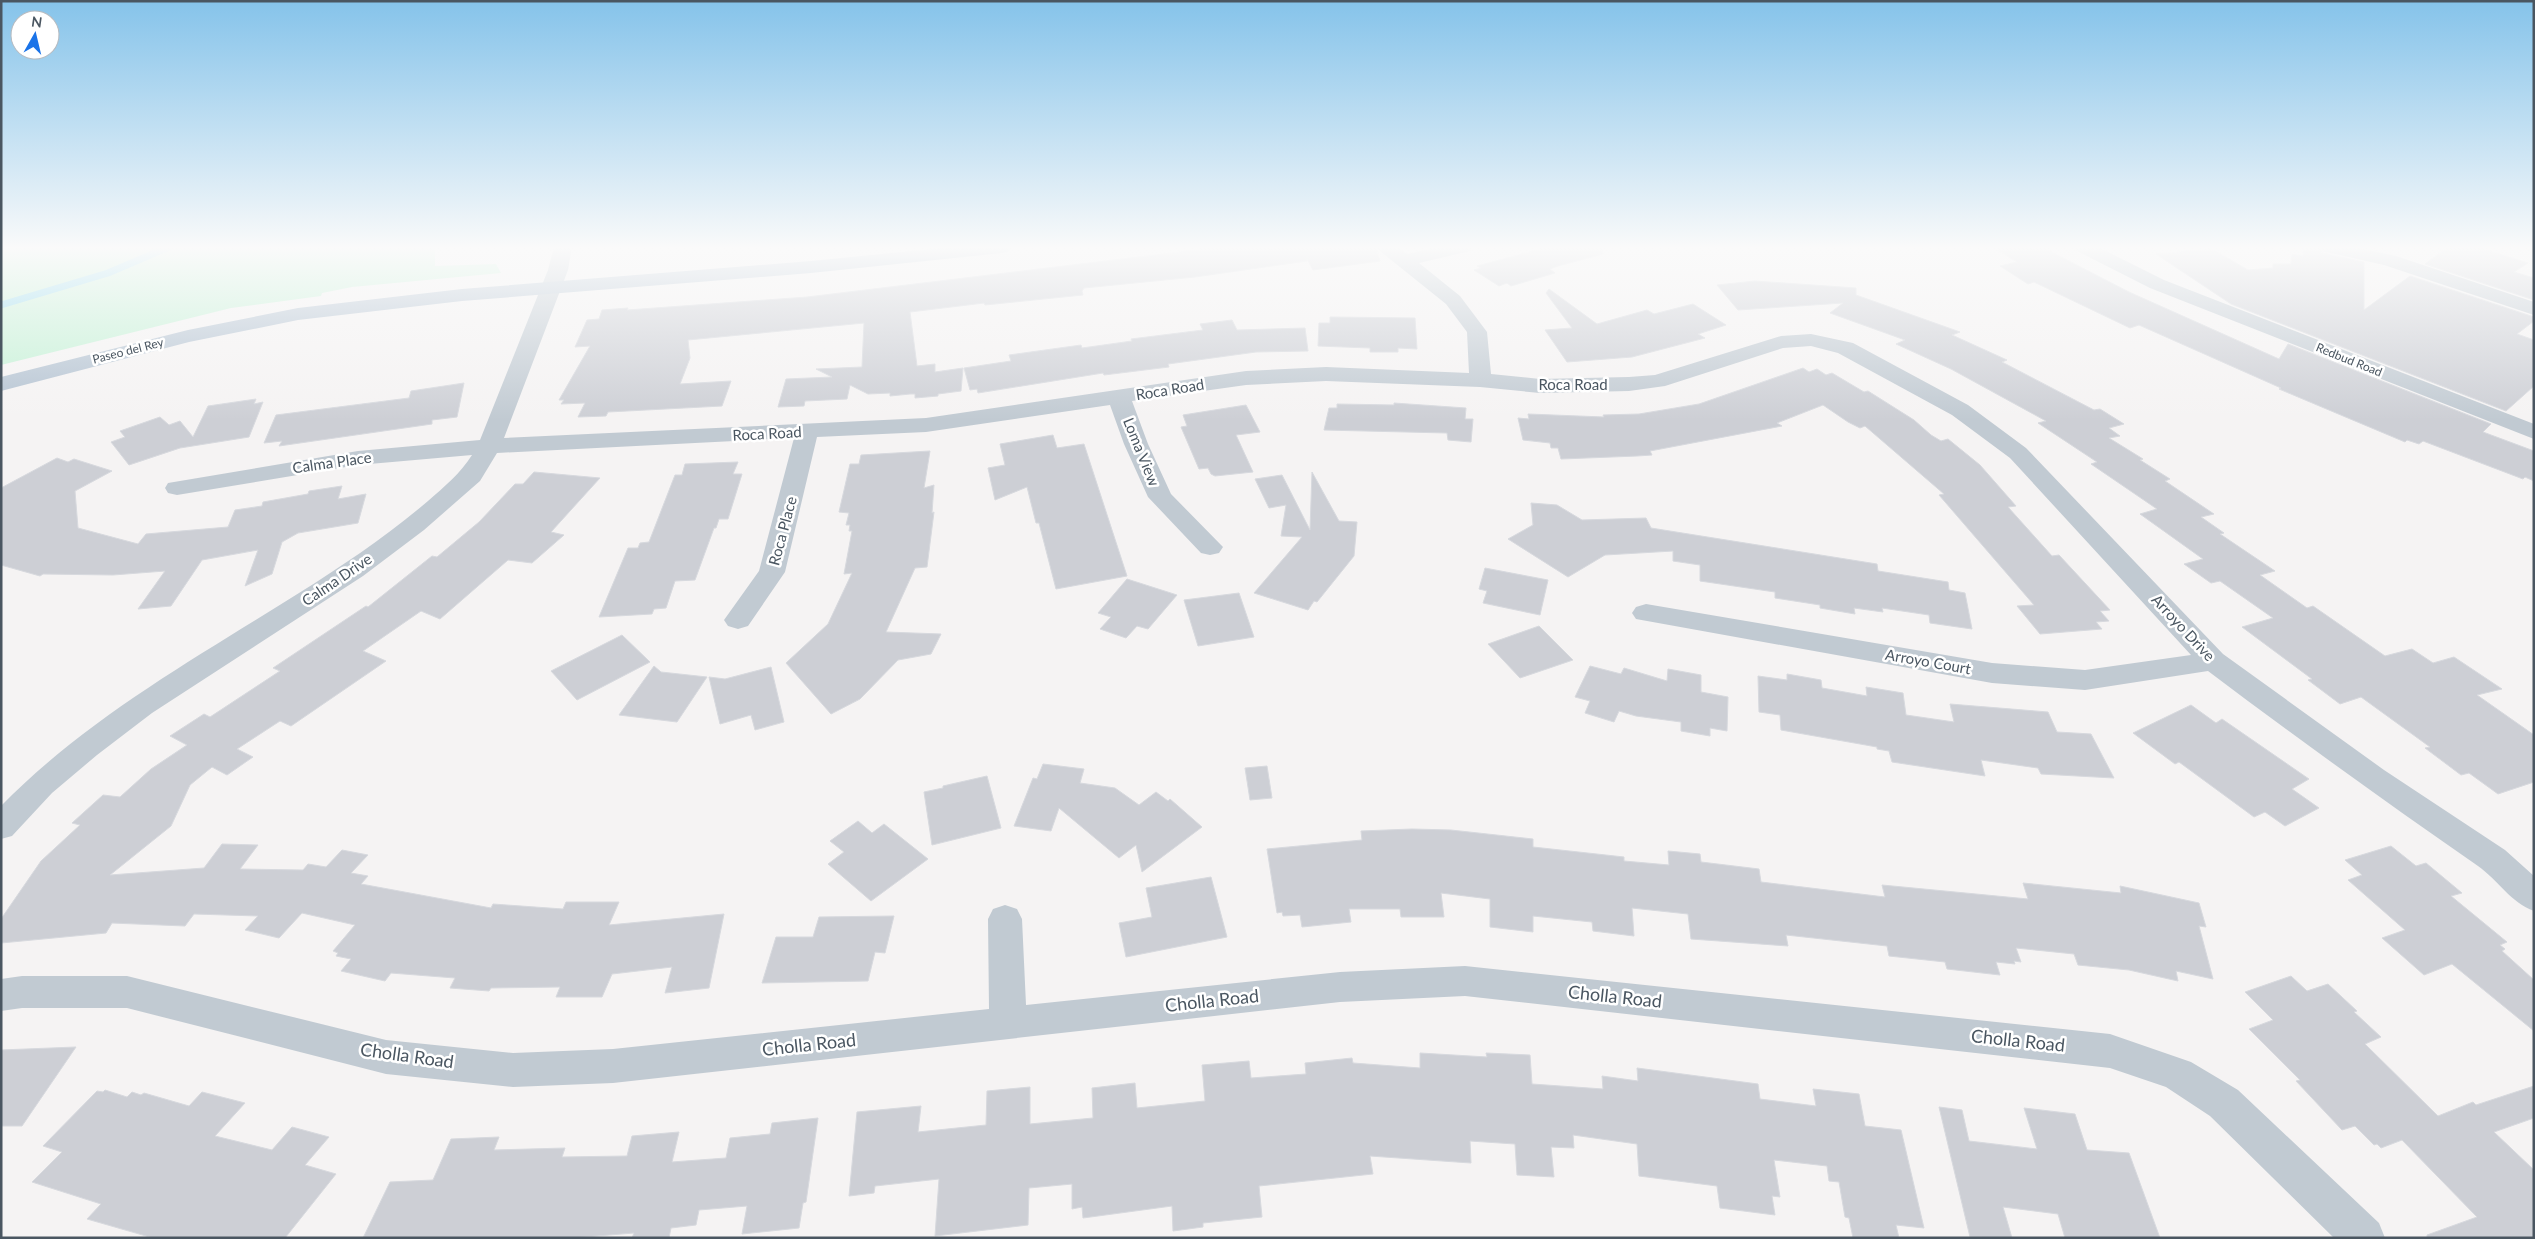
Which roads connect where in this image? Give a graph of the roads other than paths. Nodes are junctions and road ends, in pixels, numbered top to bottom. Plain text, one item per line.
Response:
1 (377, 305) edge
2 (545, 305) edge
3 (1456, 305) edge
4 (2210, 305) edge
5 (2522, 305) edge
6 (2534, 309) edge
7 (1845, 348) joint
8 (1480, 380) junction
9 (1, 384) edge
10 (1119, 397) junction
11 (808, 432) junction
12 (2534, 432) edge
13 (489, 446) junction
14 (177, 488) dead end
15 (1210, 547) dead end
16 (1646, 613) dead end
17 (738, 620) dead end
18 (2212, 662) junction
19 (1, 827) edge
20 (2534, 897) edge
21 (1005, 920) dead end
22 (1, 995) edge
23 (1008, 1024) junction
24 (2364, 1238) edge

1 - 9 main road, Paseo del Rey
2 - 13 street, Calma Drive
3 - 8 street
4 - 12 street, Redbud Road
5 - 6 street
7 - 8 street, Roca Road
7 - 18 street, Arroyo Drive
8 - 10 street, Roca Road
10 - 11 street, Roca Road
10 - 15 street, Loma View
11 - 13 street, Roca Road
11 - 17 street, Roca Place
13 - 14 street, Calma Place
13 - 19 street, Calma Drive
16 - 18 street, Arroyo Court
18 - 20 street, Arroyo Drive
21 - 23 street
22 - 23 street, Cholla Road
23 - 24 street, Cholla Road

